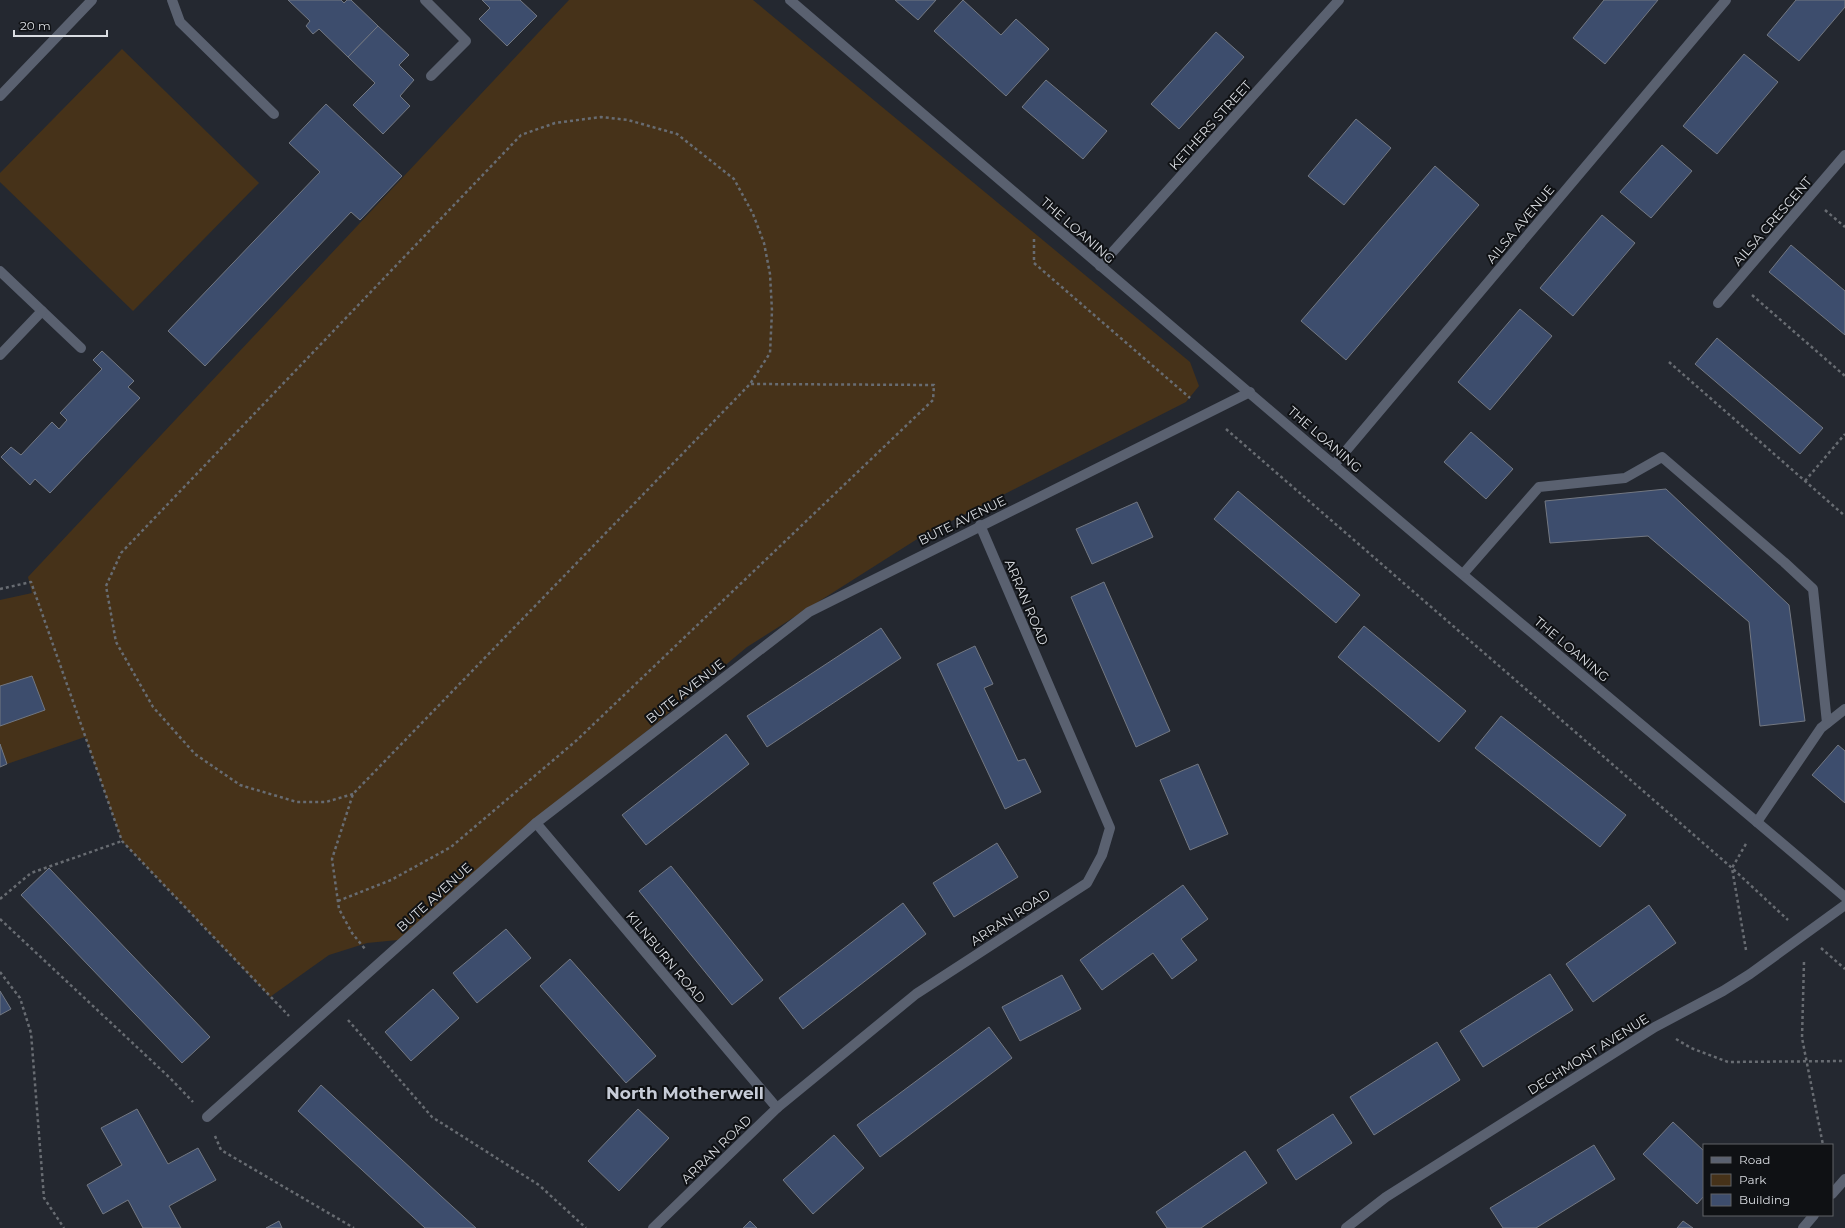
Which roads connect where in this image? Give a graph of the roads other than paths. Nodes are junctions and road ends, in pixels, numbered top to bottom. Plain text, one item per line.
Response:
1 (92, 0) edge
2 (172, 0) edge
3 (425, 0) edge
4 (790, 0) edge
5 (1339, 0) edge
6 (1726, 0) edge
7 (431, 76) dead end
8 (0, 96) edge
9 (274, 114) dead end
10 (1845, 155) edge
11 (1100, 266) junction
12 (0, 271) edge
13 (1718, 303) dead end
14 (42, 311) junction
15 (81, 348) dead end
16 (0, 355) edge
17 (1250, 392) junction
18 (1334, 465) junction
19 (980, 525) junction
20 (1463, 574) junction
21 (1845, 709) edge
22 (1827, 722) junction
23 (1757, 822) junction
24 (536, 823) junction
25 (1845, 897) edge
26 (1845, 905) edge
27 (778, 1108) junction
28 (207, 1117) road end
29 (1845, 1178) edge
30 (1833, 1193) edge
31 (1813, 1216) edge
32 (653, 1228) edge
33 (1346, 1228) edge
34 (1803, 1228) edge

1 - 8 street
2 - 9 street
3 - 7 street
4 - 11 street, THE LOANING
5 - 11 street, KETHERS STREET
6 - 18 street, AILSA AVENUE
10 - 13 street, AILSA CRESCENT
11 - 17 street, THE LOANING
12 - 14 street
14 - 15 street
14 - 16 street
17 - 18 street, THE LOANING
17 - 19 street, BUTE AVENUE
18 - 20 street, THE LOANING
19 - 24 street, BUTE AVENUE
19 - 27 street, ARRAN ROAD
20 - 22 street
20 - 23 street, THE LOANING
21 - 22 street
22 - 23 street
23 - 25 street, THE LOANING
24 - 27 street, KILNBURN ROAD
24 - 28 street, BUTE AVENUE
26 - 33 street, DECHMONT AVENUE
27 - 32 street, ARRAN ROAD
29 - 30 street
31 - 34 street

